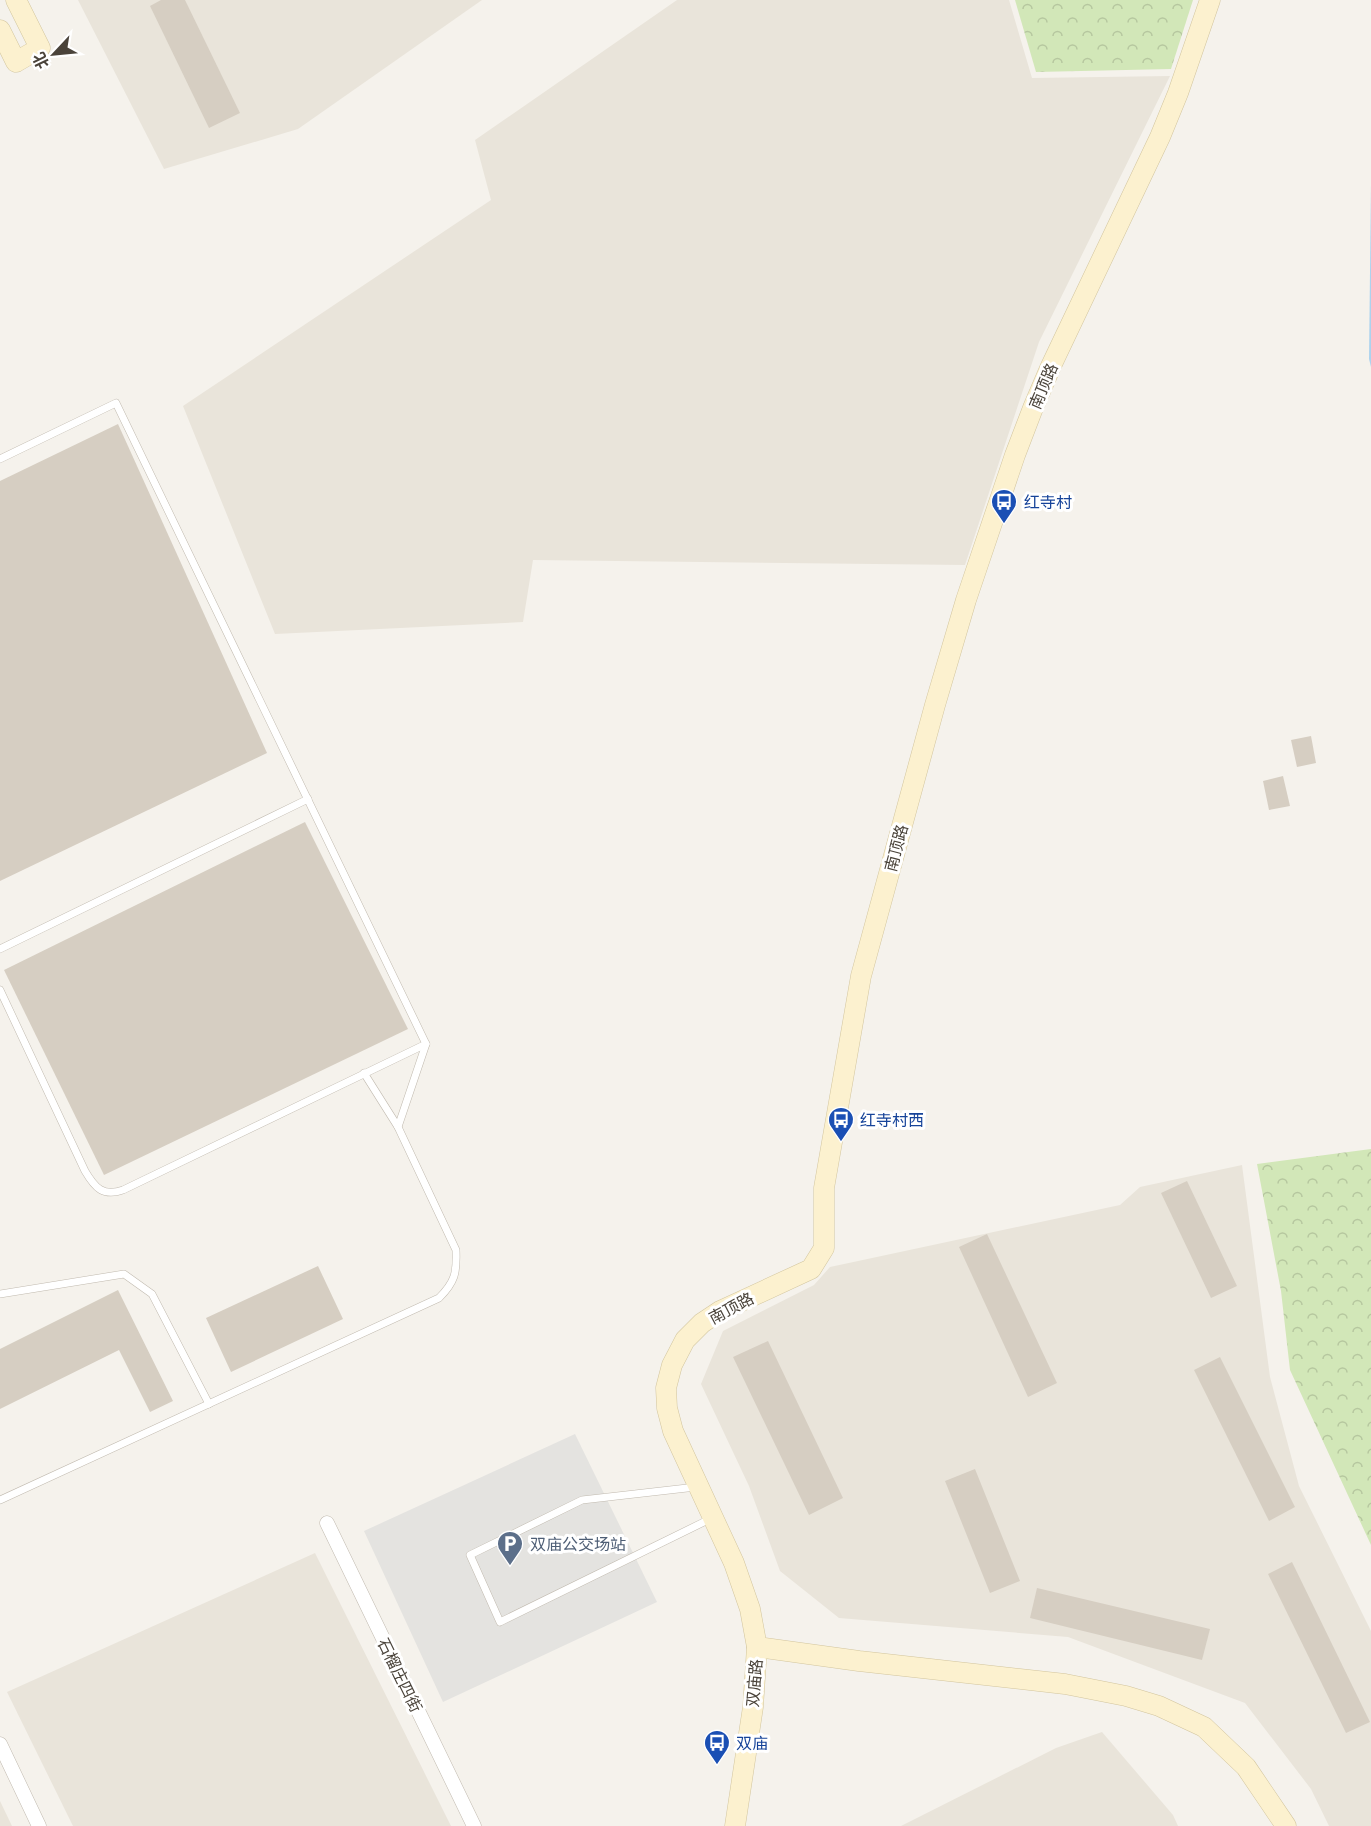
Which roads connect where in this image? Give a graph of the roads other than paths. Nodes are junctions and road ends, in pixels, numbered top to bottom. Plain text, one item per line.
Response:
1 (16, 0) edge
2 (1210, 0) edge
3 (0, 30) edge
4 (0, 459) edge
5 (308, 799) junction
6 (0, 950) edge
7 (0, 990) edge
8 (426, 1044) junction
9 (364, 1073) junction
10 (398, 1127) junction
11 (0, 1294) edge
12 (210, 1404) junction
13 (699, 1486) junction
14 (0, 1500) edge
15 (713, 1518) junction
16 (327, 1523) dead end
17 (757, 1647) junction
18 (0, 1744) edge
19 (39, 1826) edge
20 (474, 1826) edge
21 (735, 1826) edge
22 (1286, 1826) edge

1 - 3 street
2 - 13 street, 南顶路
4 - 5 lane
5 - 6 lane
5 - 8 lane
7 - 9 lane
8 - 9 lane
8 - 10 lane
9 - 10 lane
10 - 12 lane
11 - 12 lane
12 - 14 lane
13 - 15 street, 南顶路
13 - 15 lane
15 - 17 street, 南顶路
16 - 20 street, 石榴庄四街
17 - 21 street, 双庙路
17 - 22 street
18 - 19 street

